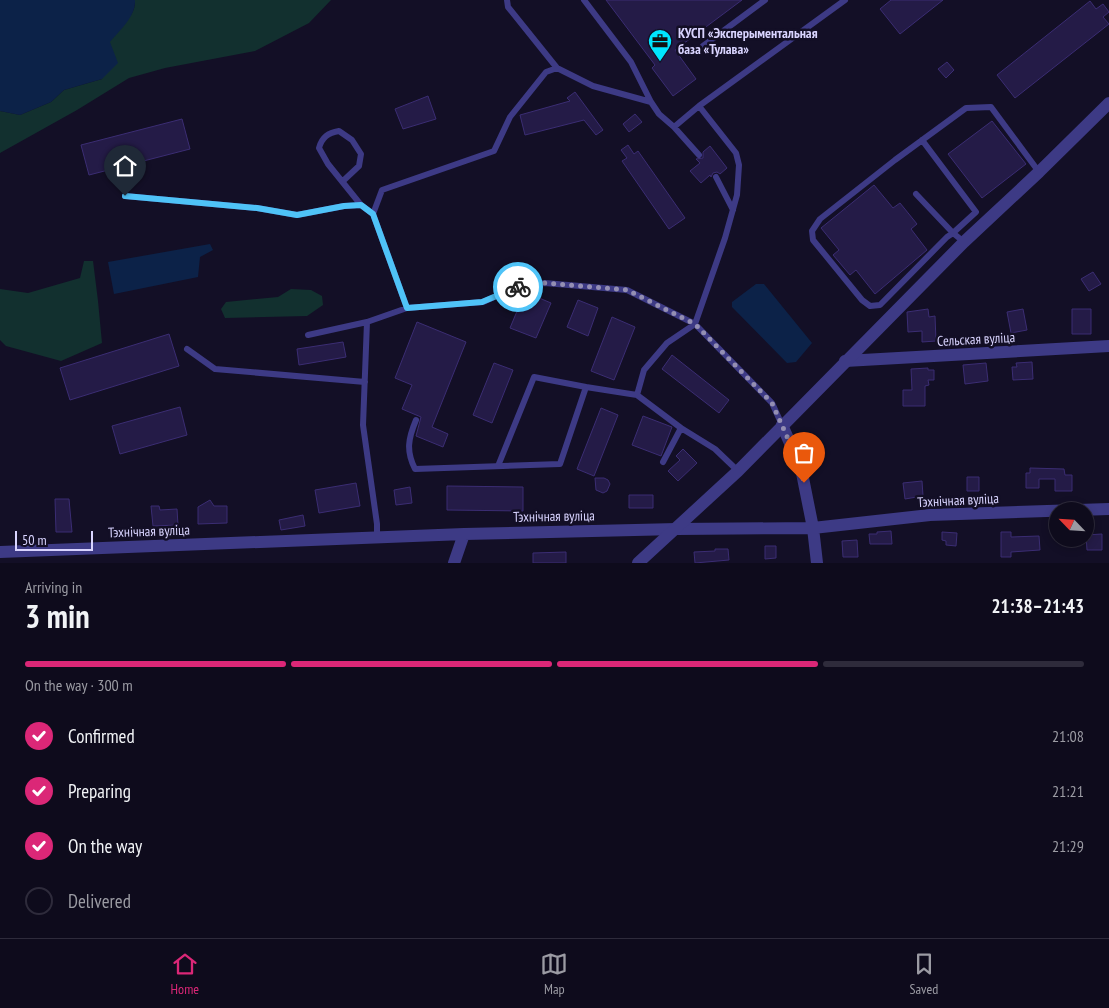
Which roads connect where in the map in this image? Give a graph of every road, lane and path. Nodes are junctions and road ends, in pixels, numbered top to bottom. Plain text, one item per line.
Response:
1 (507, 0) edge
2 (584, 0) edge
3 (765, 0) edge
4 (845, 0) edge
5 (703, 46) dead end
6 (556, 68) junction
7 (651, 102) junction
8 (1109, 103) edge
9 (699, 106) junction
10 (674, 127) junction
11 (922, 140) junction
12 (699, 155) dead end
13 (1039, 172) junction
14 (716, 177) dead end
15 (343, 181) junction
16 (916, 194) dead end
17 (125, 196) dead end
18 (361, 205) junction
19 (733, 210) junction
20 (373, 214) junction
21 (953, 233) junction
22 (964, 242) junction
23 (407, 308) junction
24 (366, 322) junction
25 (695, 324) junction
26 (308, 335) dead end
27 (1109, 346) edge
28 (187, 349) dead end
29 (845, 361) junction
30 (365, 382) junction
31 (586, 387) junction
32 (637, 395) junction
33 (416, 420) dead end
34 (782, 425) junction
35 (681, 428) junction
36 (664, 462) dead end
37 (498, 466) junction
38 (738, 471) junction
39 (1109, 509) edge
40 (677, 528) junction
41 (813, 528) junction
42 (464, 534) junction
43 (377, 537) junction
44 (0, 552) edge
45 (642, 561) edge
46 (454, 563) edge
47 (817, 563) edge

1 - 6 lane
2 - 7 lane
3 - 5 lane
4 - 9 lane
6 - 7 lane
6 - 20 lane
7 - 10 lane
8 - 13 street
9 - 10 lane
9 - 19 lane
10 - 12 lane
11 - 13 lane
11 - 21 lane
11 - 21 lane
13 - 22 street
14 - 19 lane
15 - 15 lane
15 - 18 lane
16 - 21 lane
17 - 18 lane
18 - 20 lane
19 - 25 lane
20 - 23 lane
21 - 22 lane
22 - 29 street
23 - 24 lane
23 - 25 lane
24 - 26 lane
24 - 30 lane
25 - 32 lane
25 - 34 lane
27 - 29 street, Сельская вуліца
28 - 30 lane
29 - 34 street
30 - 43 lane
31 - 32 lane
31 - 37 lane
31 - 37 lane
32 - 35 lane
33 - 37 lane
34 - 38 street
34 - 41 street
35 - 36 lane
35 - 38 lane
38 - 40 street
39 - 41 street, Тэхнічная вуліца
40 - 41 street, Тэхнічная вуліца
40 - 42 street, Тэхнічная вуліца
40 - 45 street
41 - 47 street
42 - 43 street, Тэхнічная вуліца
42 - 46 street
43 - 44 street, Тэхнічная вуліца

